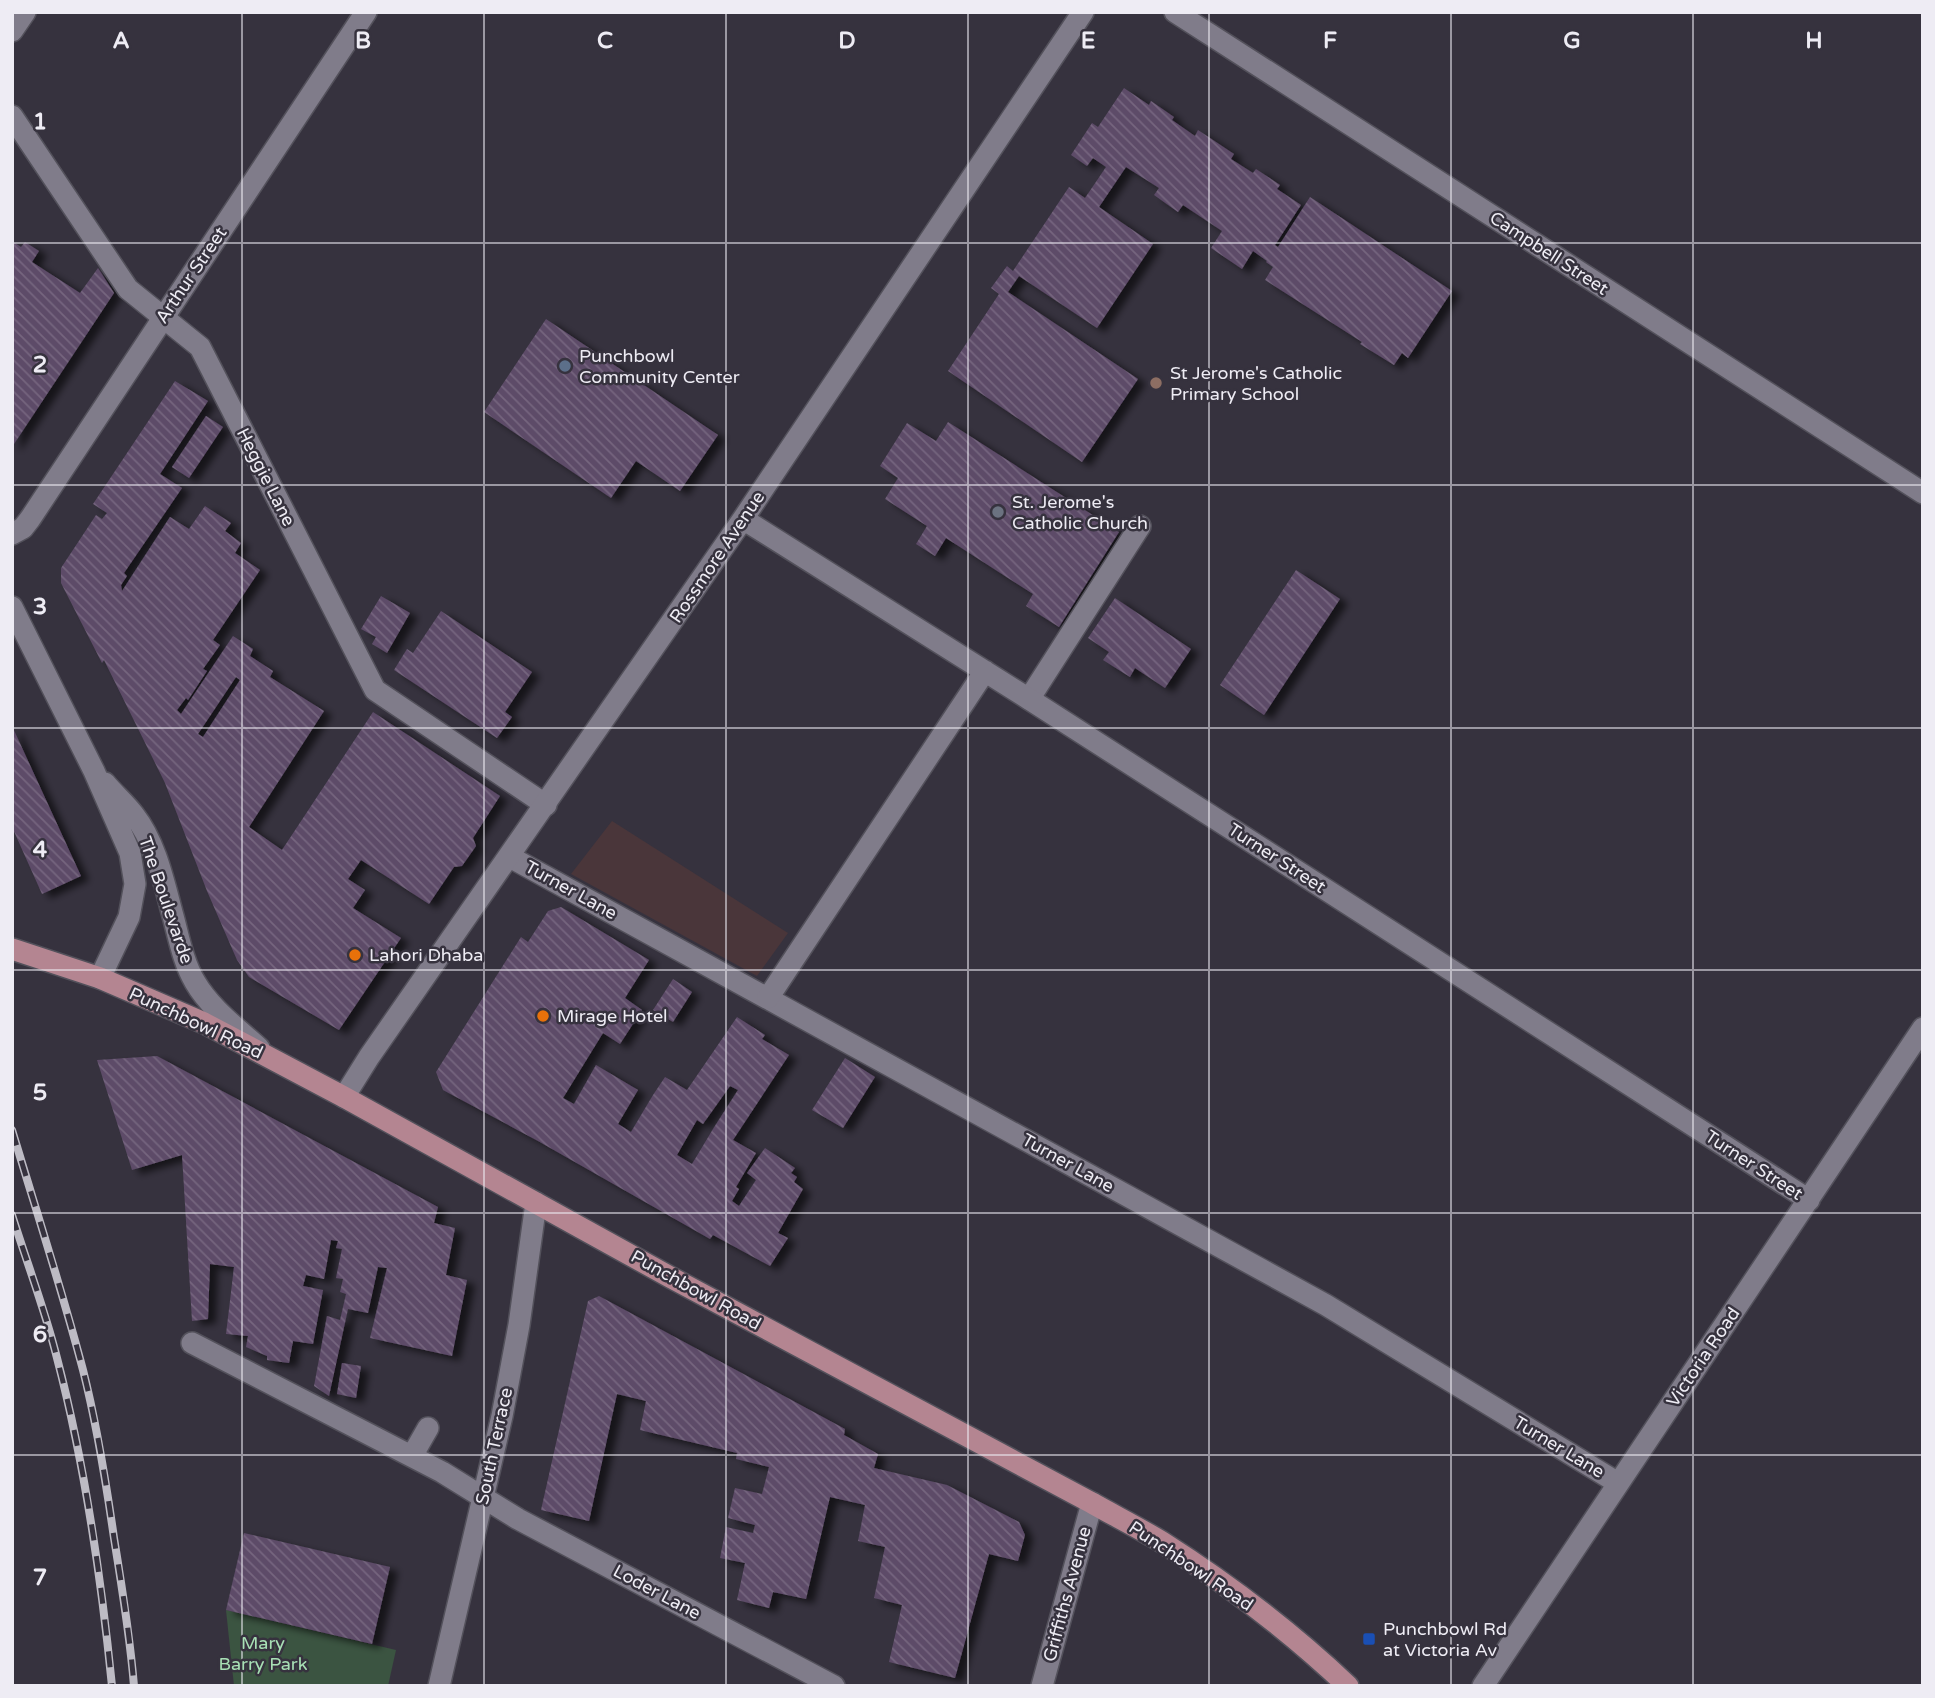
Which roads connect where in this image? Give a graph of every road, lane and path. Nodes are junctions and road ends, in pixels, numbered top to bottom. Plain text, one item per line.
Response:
1 (25, 12) edge
2 (366, 12) edge
3 (1083, 12) edge
4 (1175, 12) edge
5 (12, 31) edge
6 (12, 116) edge
7 (164, 317) junction
8 (1923, 493) edge
9 (743, 519) junction
10 (1140, 526) dead end
11 (12, 534) edge
12 (12, 607) edge
13 (985, 671) junction
14 (1029, 699) junction
15 (94, 772) junction
16 (546, 805) junction
17 (510, 857) junction
18 (19, 952) edge
19 (100, 978) junction
20 (768, 998) junction
21 (1923, 1028) edge
22 (268, 1057) junction
23 (344, 1097) junction
24 (1809, 1200) junction
25 (536, 1203) junction
26 (192, 1343) dead end
27 (428, 1427) dead end
28 (412, 1456) junction
29 (1618, 1483) junction
30 (483, 1496) junction
31 (1092, 1503) junction
32 (439, 1686) edge
33 (834, 1686) edge
34 (1042, 1686) edge
35 (1348, 1686) edge
36 (1483, 1686) edge

1 - 5 street
2 - 7 street, Arthur Street
3 - 9 street, Rossmore Avenue
4 - 8 street, Campbell Street
6 - 7 street, Heggie Lane
7 - 11 street, Arthur Street
7 - 16 street, Heggie Lane
9 - 13 street, Turner Street
9 - 16 street, Rossmore Avenue
10 - 14 street
12 - 15 street, The Boulevarde
13 - 14 street, Turner Street
13 - 20 street
14 - 24 street, Turner Street
15 - 19 street, The Boulevarde
15 - 22 street, The Boulevarde
16 - 17 street, Rossmore Avenue
17 - 20 street, Turner Lane
17 - 23 street, Rossmore Avenue
18 - 19 main road, Punchbowl Road
19 - 22 main road, Punchbowl Road
20 - 29 street, Turner Lane
21 - 24 street, Victoria Road
22 - 23 main road, Punchbowl Road
23 - 25 main road, Punchbowl Road
24 - 29 street, Victoria Road
25 - 30 street, South Terrace
25 - 31 main road, Punchbowl Road
26 - 28 street, Loder Lane
27 - 28 street
28 - 30 street, Loder Lane
29 - 36 street, Victoria Road
30 - 32 street, South Terrace
30 - 33 street, Loder Lane
31 - 34 street, Griffiths Avenue
31 - 35 main road, Punchbowl Road

